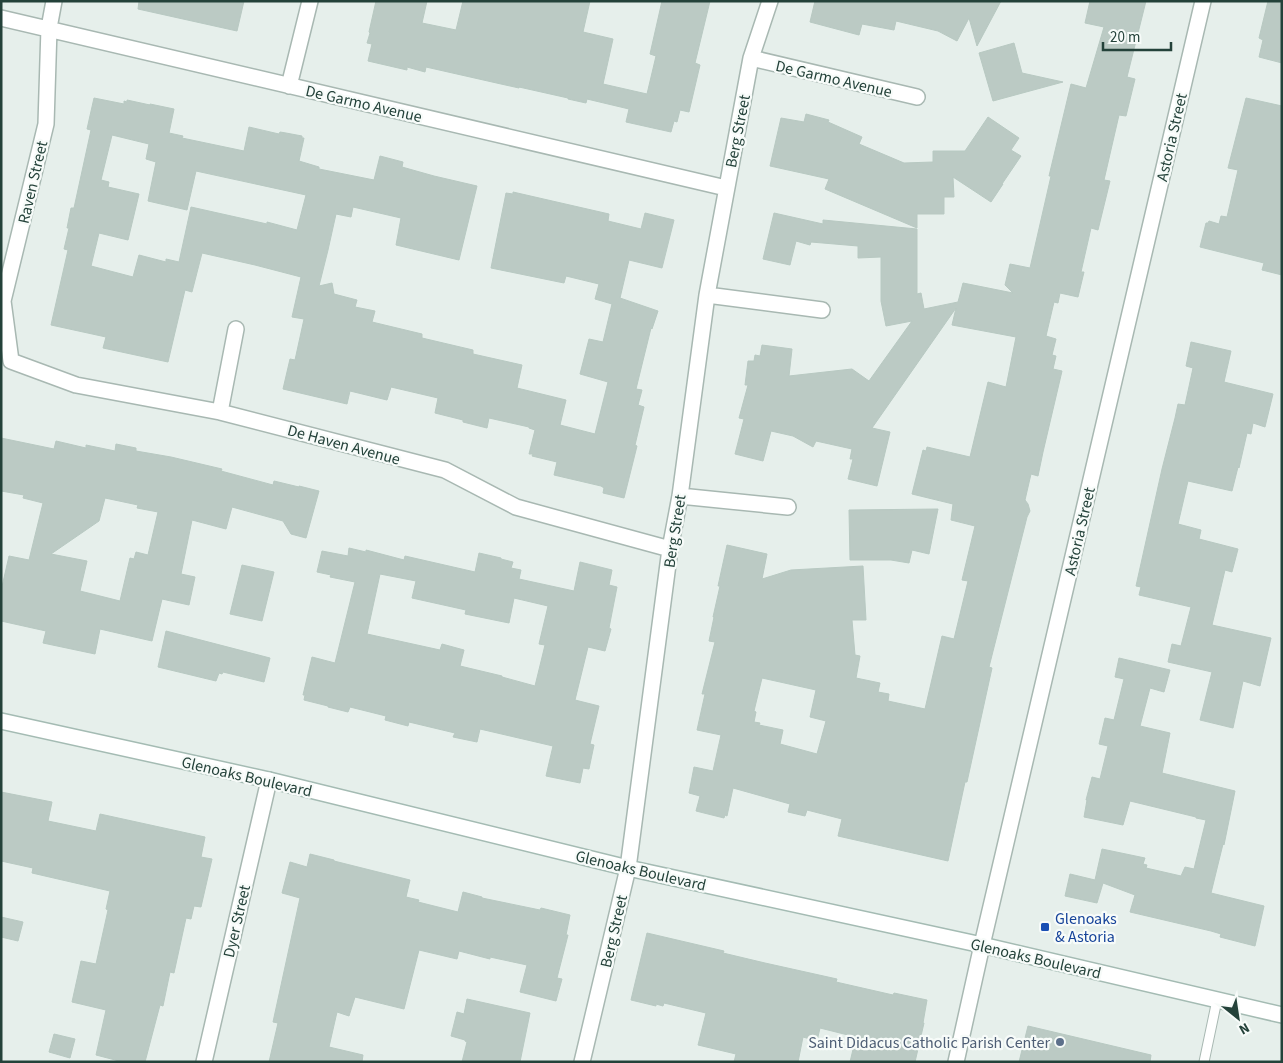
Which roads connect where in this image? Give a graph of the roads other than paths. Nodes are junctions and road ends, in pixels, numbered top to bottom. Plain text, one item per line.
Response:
1 (54, 1) edge
2 (310, 1) edge
3 (770, 1) edge
4 (1203, 1) edge
5 (1, 18) edge
6 (49, 28) junction
7 (751, 58) junction
8 (289, 86) junction
9 (918, 97) dead end
10 (726, 188) junction
11 (707, 295) junction
12 (822, 310) dead end
13 (236, 329) dead end
14 (11, 361) joint
15 (220, 412) junction
16 (680, 496) junction
17 (788, 507) dead end
18 (670, 549) junction
19 (1, 721) edge
20 (269, 780) junction
21 (628, 868) junction
22 (982, 945) junction
23 (1218, 1000) junction
24 (1282, 1015) edge
25 (204, 1062) edge
26 (582, 1062) edge
27 (956, 1062) edge
28 (1204, 1062) edge

1 - 6 street, Raven Street
2 - 8 street
3 - 7 street, Berg Street
4 - 22 street, Astoria Street
5 - 6 street, De Garmo Avenue
6 - 8 street, De Garmo Avenue
6 - 14 street, Raven Street
7 - 9 street, De Garmo Avenue
7 - 10 street, Berg Street
8 - 10 street, De Garmo Avenue
10 - 11 street, Berg Street
11 - 12 street
11 - 16 street, Berg Street
13 - 15 street
14 - 15 street, De Haven Avenue
15 - 18 street, De Haven Avenue
16 - 17 street
16 - 18 street, Berg Street
18 - 21 street, Berg Street
19 - 20 street, Glenoaks Boulevard
20 - 21 street, Glenoaks Boulevard
20 - 25 street, Dyer Street
21 - 22 street, Glenoaks Boulevard
21 - 26 street, Berg Street
22 - 23 street, Glenoaks Boulevard
22 - 27 street, Astoria Street
23 - 24 street, Glenoaks Boulevard
23 - 28 lane

